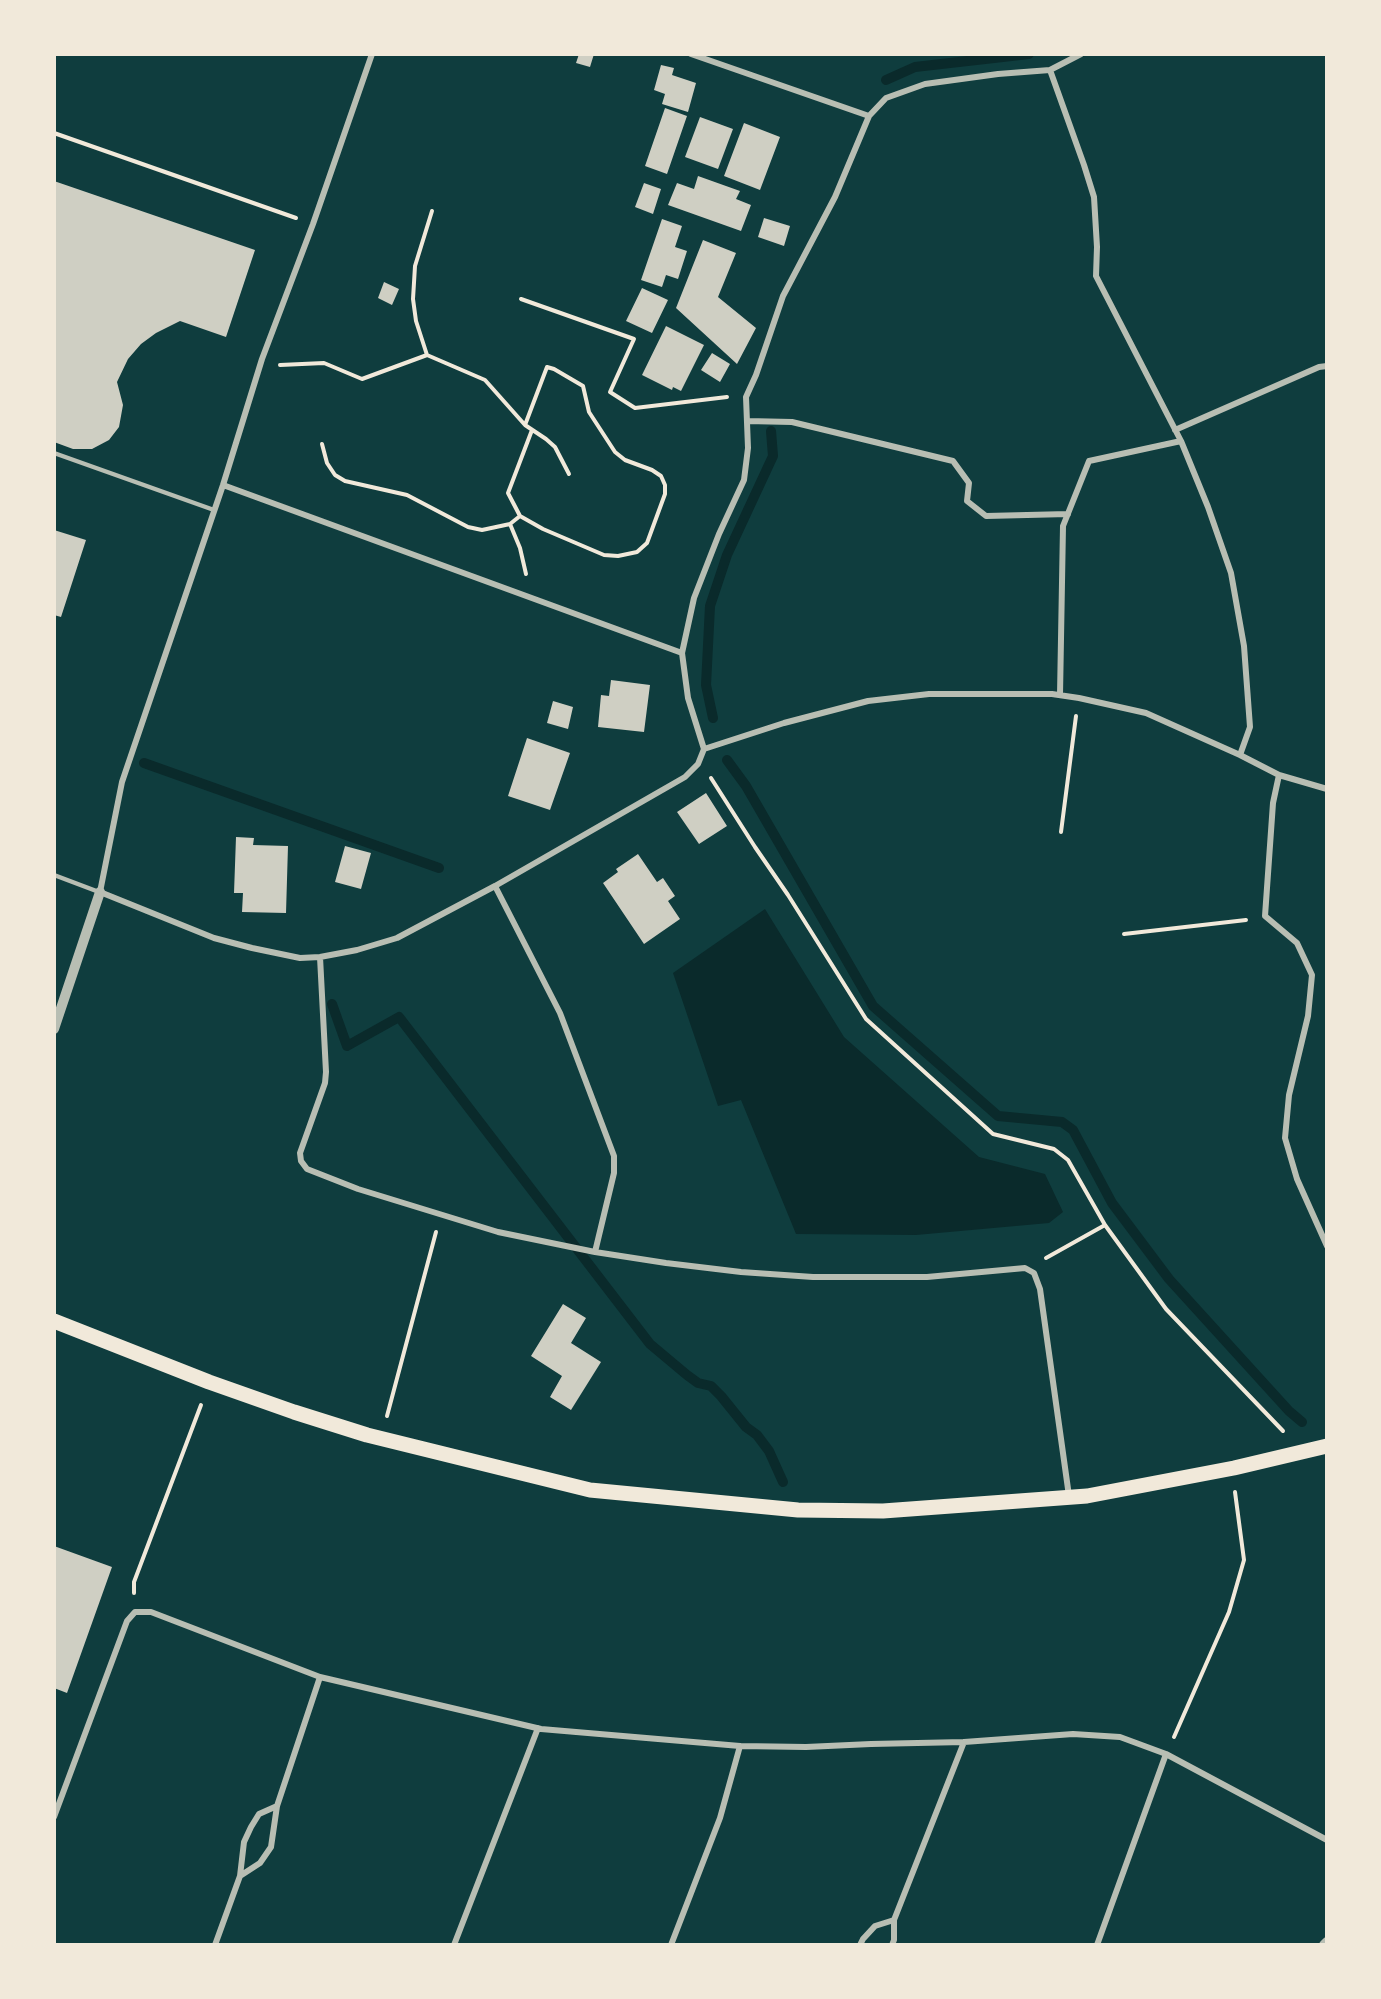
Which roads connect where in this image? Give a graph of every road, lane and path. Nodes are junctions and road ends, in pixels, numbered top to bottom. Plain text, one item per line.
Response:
1 (372, 54) edge
2 (691, 54) edge
3 (1081, 54) edge
4 (1050, 70) junction
5 (869, 116) junction
6 (54, 133) edge
7 (432, 211) dead end
8 (313, 224) junction
9 (521, 299) dead end
10 (427, 355) junction
11 (277, 365) dead end
12 (1327, 366) edge
13 (746, 398) junction
14 (747, 421) junction
15 (525, 425) junction
16 (532, 430) junction
17 (1175, 430) junction
18 (1181, 441) junction
19 (322, 444) dead end
20 (54, 453) edge
21 (569, 474) dead end
22 (223, 484) junction
23 (214, 510) junction
24 (1068, 514) junction
25 (520, 516) junction
26 (510, 524) junction
27 (525, 596) junction
28 (682, 653) junction
29 (1060, 695) junction
30 (1079, 698) junction
31 (704, 749) junction
32 (1240, 755) junction
33 (698, 764) junction
34 (1280, 775) junction
35 (1327, 789) edge
36 (1061, 832) dead end
37 (54, 875) edge
38 (495, 886) junction
39 (100, 892) junction
40 (1265, 916) junction
41 (1124, 934) dead end
42 (320, 957) junction
43 (54, 1029) edge
44 (441, 1214) junction
45 (1105, 1226) junction
46 (1327, 1246) edge
47 (595, 1252) junction
48 (1034, 1273) junction
49 (54, 1322) edge
50 (209, 1382) junction
51 (387, 1417) dead end
52 (1283, 1431) dead end
53 (1327, 1446) edge
54 (1235, 1489) dead end
55 (1069, 1498) junction
56 (135, 1611) junction
57 (320, 1677) junction
58 (538, 1728) junction
59 (964, 1742) junction
60 (740, 1746) junction
61 (1166, 1754) junction
62 (277, 1806) junction
63 (54, 1817) edge
64 (1327, 1840) edge
65 (240, 1876) junction
66 (894, 1920) junction
67 (215, 1945) edge
68 (454, 1945) edge
69 (671, 1945) edge
70 (860, 1945) edge
71 (892, 1945) edge
72 (1097, 1945) edge

1 - 8 street
2 - 5 street
3 - 4 street
4 - 5 street
4 - 17 street
5 - 13 street
6 - 8 path
7 - 10 path
8 - 22 street
9 - 13 path
10 - 11 path
10 - 15 path
12 - 17 street
13 - 14 street
14 - 24 street
14 - 28 street
15 - 16 path
15 - 25 path
16 - 21 path
16 - 25 path
17 - 18 street
18 - 24 street
18 - 32 street
19 - 26 path
20 - 23 lane
22 - 23 street
22 - 27 street
23 - 39 street
24 - 29 street
25 - 26 path
26 - 27 path
27 - 28 street
28 - 31 street
29 - 30 street
29 - 31 street
30 - 32 street
30 - 36 path
31 - 33 street
32 - 34 street
33 - 38 street
33 - 45 path
34 - 35 street
34 - 40 street
37 - 39 lane
38 - 42 street
38 - 47 street
39 - 42 street
39 - 43 street
40 - 41 path
40 - 46 street
42 - 44 street
44 - 47 street
44 - 51 path
45 - 48 path
45 - 52 path
47 - 48 street
48 - 55 street
49 - 50 main road
50 - 55 main road
50 - 56 path
53 - 55 main road
54 - 61 path
56 - 57 street
56 - 63 street
57 - 58 street
57 - 62 street
58 - 60 street
58 - 68 street
59 - 60 street
59 - 61 street
59 - 66 street
60 - 69 street
61 - 64 street
61 - 72 street
62 - 65 street
62 - 65 street
65 - 67 street
66 - 70 street
66 - 71 street

